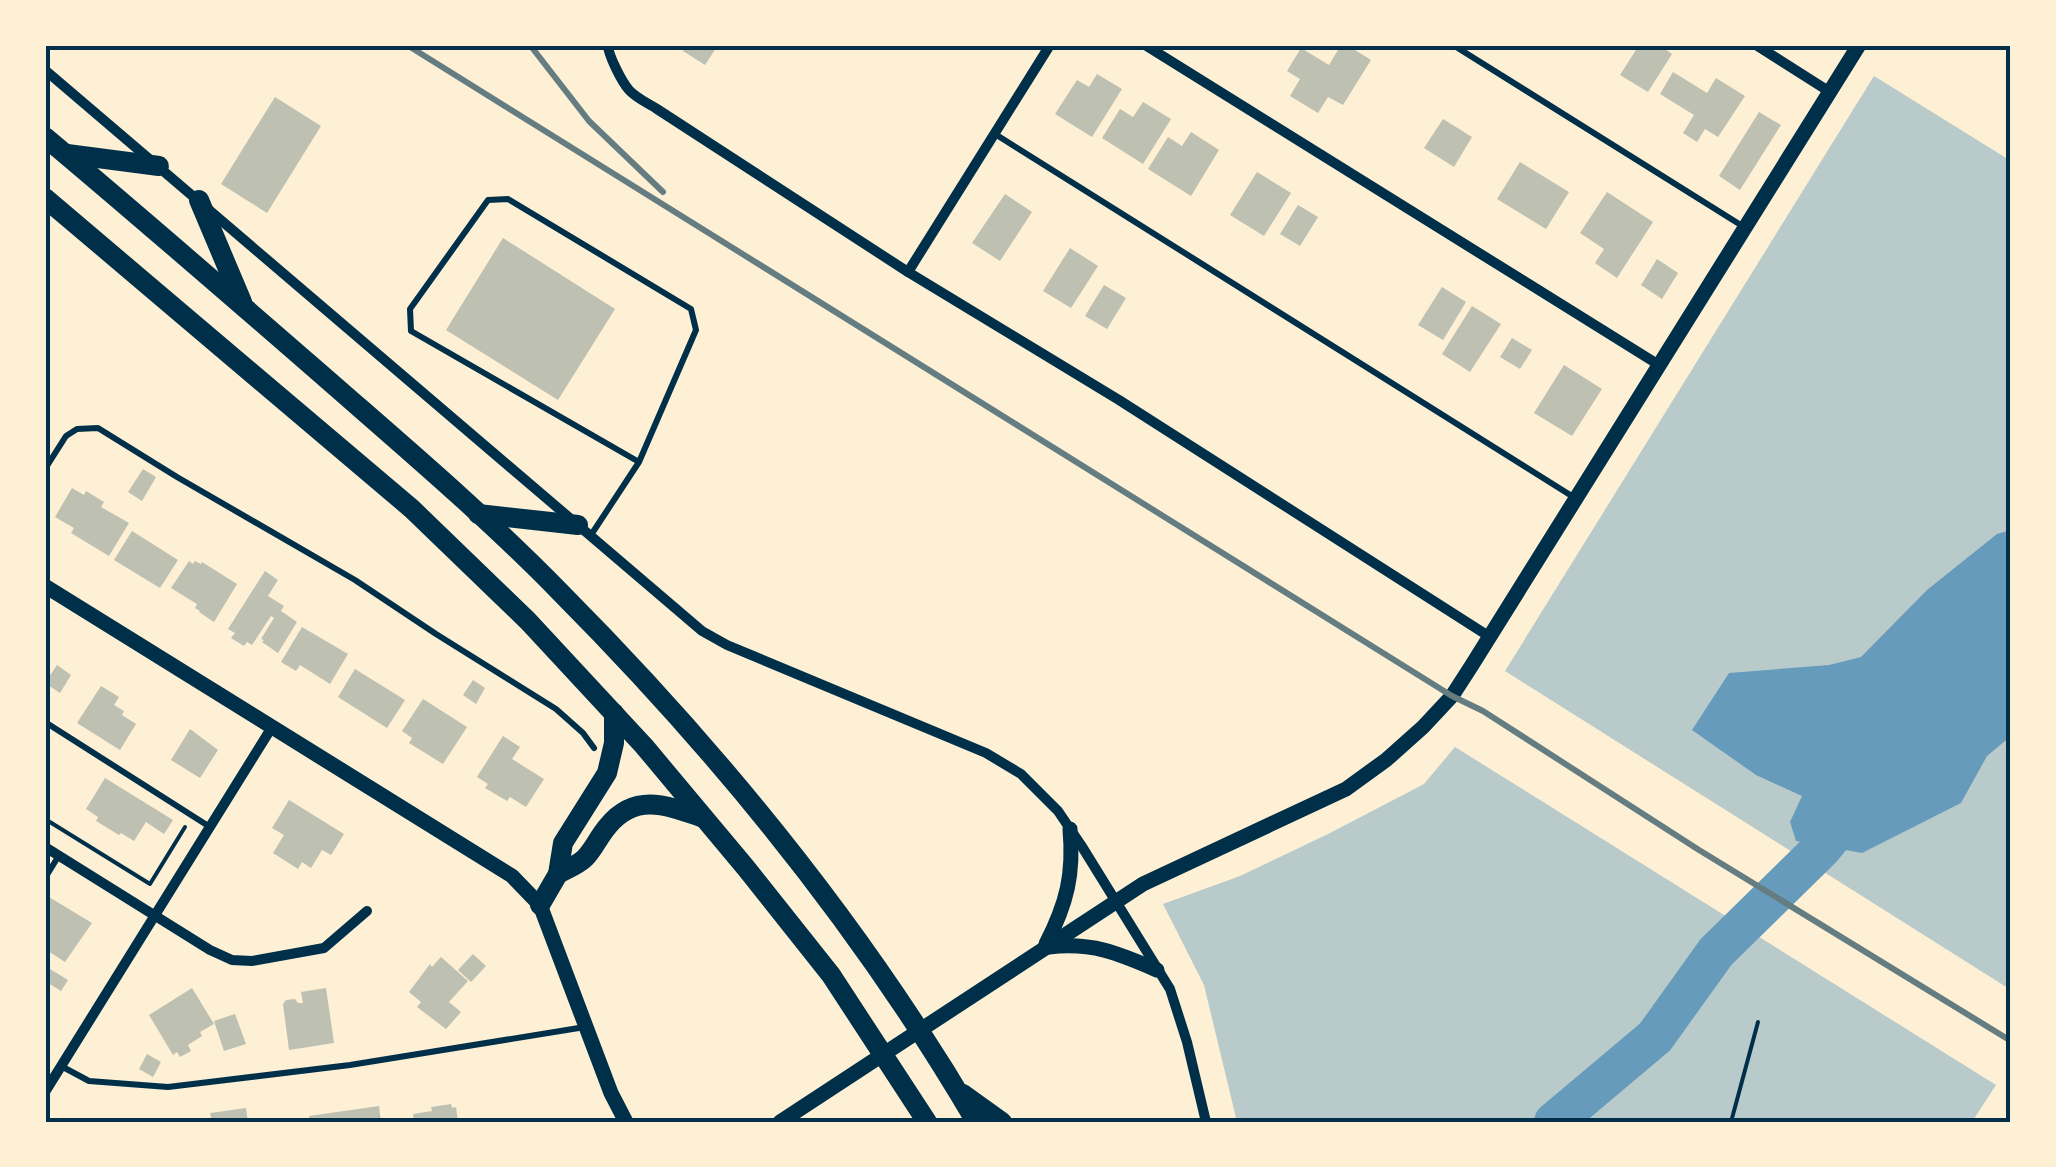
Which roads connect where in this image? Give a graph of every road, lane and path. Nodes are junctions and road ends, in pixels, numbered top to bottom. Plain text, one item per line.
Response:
1 (1050, 45) edge
2 (1146, 45) edge
3 (1453, 45) edge
4 (1756, 45) edge
5 (1859, 45) edge
6 (608, 51) edge
7 (45, 70) edge
8 (1830, 92) junction
9 (995, 134) junction
10 (45, 137) edge
11 (65, 154) junction
12 (159, 166) junction
13 (45, 198) edge
14 (199, 200) junction
15 (1745, 228) junction
16 (908, 272) junction
17 (245, 308) junction
18 (1660, 365) junction
19 (639, 462) junction
20 (45, 469) edge
21 (1576, 498) junction
22 (478, 514) junction
23 (584, 531) junction
24 (45, 586) edge
25 (1490, 636) junction
26 (614, 714) junction
27 (45, 722) edge
28 (272, 728) junction
29 (594, 748) dead end
30 (193, 815) junction
31 (45, 819) edge
32 (706, 819) junction
33 (210, 828) junction
34 (1070, 829) junction
35 (45, 847) edge
36 (59, 856) junction
37 (558, 874) junction
38 (45, 878) edge
39 (1116, 901) junction
40 (540, 905) junction
41 (367, 911) dead end
42 (155, 915) junction
43 (1044, 948) junction
44 (1158, 970) junction
45 (1758, 1022) dead end
46 (586, 1026) junction
47 (61, 1066) junction
48 (45, 1092) edge
49 (991, 1121) edge
50 (626, 1122) edge
51 (780, 1122) edge
52 (927, 1122) edge
53 (1206, 1122) edge
54 (1731, 1122) edge

1 - 9 street
2 - 18 street
3 - 15 lane
4 - 8 street
5 - 8 street
6 - 16 street
7 - 12 street
8 - 15 street
9 - 16 street
9 - 21 lane
10 - 11 main road
11 - 12 main road
11 - 17 main road
12 - 14 street
13 - 26 main road
14 - 17 main road
14 - 23 street
15 - 18 street
16 - 25 street
17 - 22 main road
18 - 21 street
19 - 19 lane
19 - 23 lane
20 - 29 lane
21 - 25 street
22 - 23 main road
22 - 49 main road
23 - 34 street
24 - 28 street
25 - 39 street
26 - 32 main road
26 - 37 main road
27 - 30 lane
28 - 33 street
28 - 40 street
30 - 31 path
30 - 33 lane
32 - 37 main road
32 - 52 main road
33 - 42 street
34 - 39 street
34 - 43 street
35 - 36 street
36 - 38 lane
36 - 42 street
37 - 40 main road
39 - 43 street
39 - 44 street
40 - 46 street
41 - 42 street
42 - 47 street
43 - 44 street
43 - 51 street
44 - 53 street
45 - 54 path
46 - 47 lane
46 - 50 street
47 - 48 street

